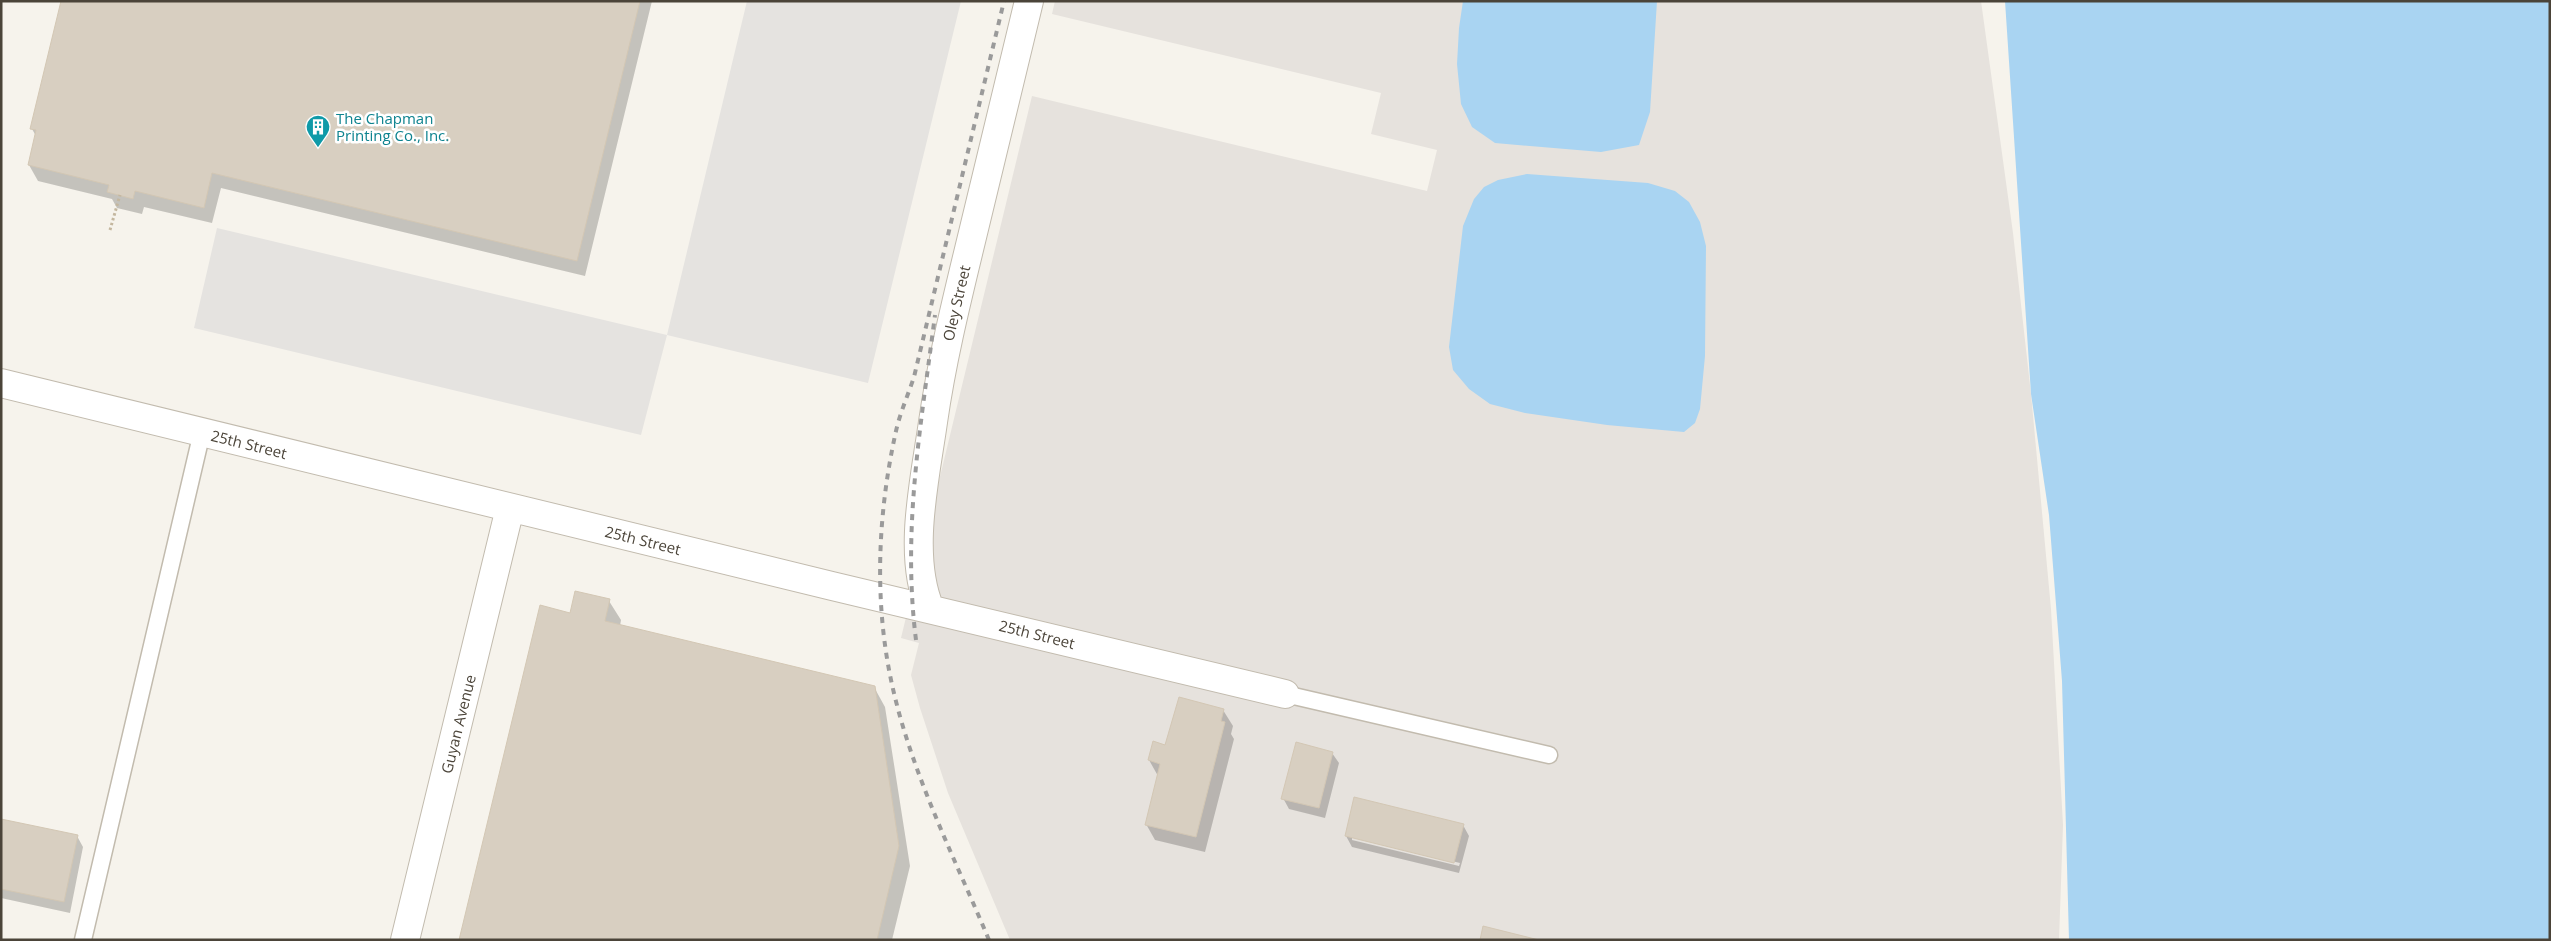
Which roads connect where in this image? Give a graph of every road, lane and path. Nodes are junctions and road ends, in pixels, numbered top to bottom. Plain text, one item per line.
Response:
1 (1029, 1) edge
2 (120, 195) dead end
3 (110, 230) dead end
4 (1, 383) edge
5 (202, 432) junction
6 (510, 508) junction
7 (930, 609) junction
8 (1285, 694) joint
9 (1549, 755) dead end
10 (83, 940) edge
11 (406, 940) edge

1 - 7 street, Oley Street
2 - 3 path
4 - 5 street, 25th Street
5 - 6 street, 25th Street
5 - 10 lane
6 - 7 street, 25th Street
6 - 11 street, Guyan Avenue
7 - 8 street, 25th Street
8 - 9 lane

